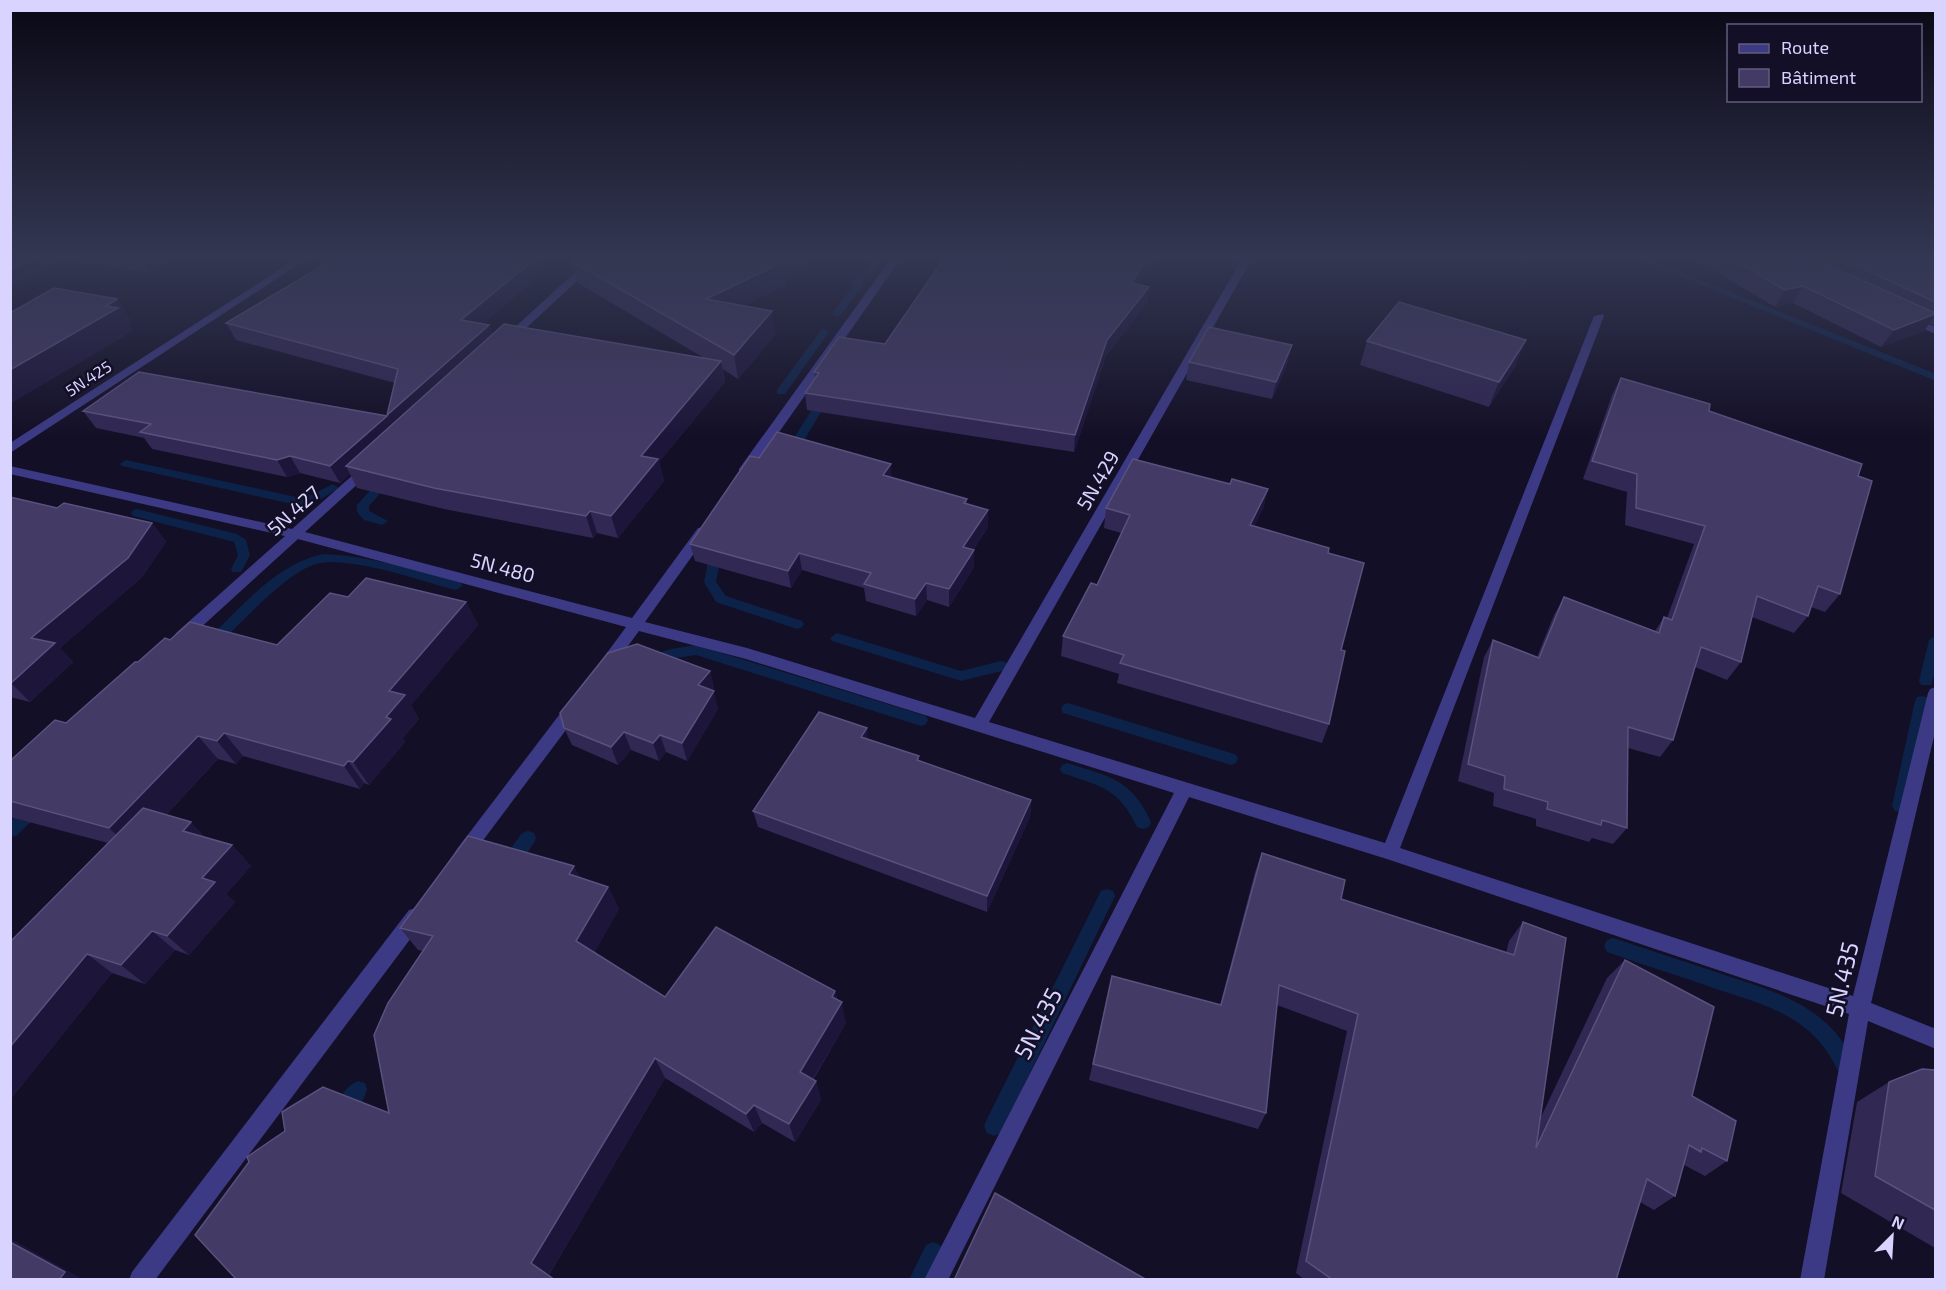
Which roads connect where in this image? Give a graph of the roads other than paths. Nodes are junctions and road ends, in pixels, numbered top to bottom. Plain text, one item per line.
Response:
1 (213, 317) edge
2 (532, 317) edge
3 (854, 317) edge
4 (1213, 317) edge
5 (1599, 317) edge
6 (1904, 317) edge
7 (1935, 331) edge
8 (494, 352) edge
9 (10, 449) edge
10 (382, 455) edge
11 (10, 470) edge
12 (734, 487) edge
13 (713, 516) edge
14 (296, 534) junction
15 (638, 622) junction
16 (171, 646) edge
17 (1935, 693) edge
18 (980, 723) junction
19 (1184, 790) junction
20 (1390, 852) junction
21 (449, 872) edge
22 (428, 900) edge
23 (1860, 1008) junction
24 (1935, 1039) edge
25 (140, 1280) edge
26 (935, 1280) edge
27 (1812, 1280) edge

1 - 9 street, 5N.425
2 - 8 street
3 - 12 street
4 - 18 street, 5N.429
5 - 20 street
6 - 7 street
10 - 14 street, 5N.427
11 - 14 street, 5N.480
13 - 15 street
14 - 15 street, 5N.480
14 - 16 street, 5N.427
15 - 18 street, 5N.480
15 - 21 street
17 - 23 street, 5N.435
18 - 19 street, 5N.480
19 - 20 street, 5N.480
19 - 26 street, 5N.435
20 - 23 street, 5N.480
22 - 25 street
23 - 24 street, 5N.480
23 - 27 street, 5N.435

